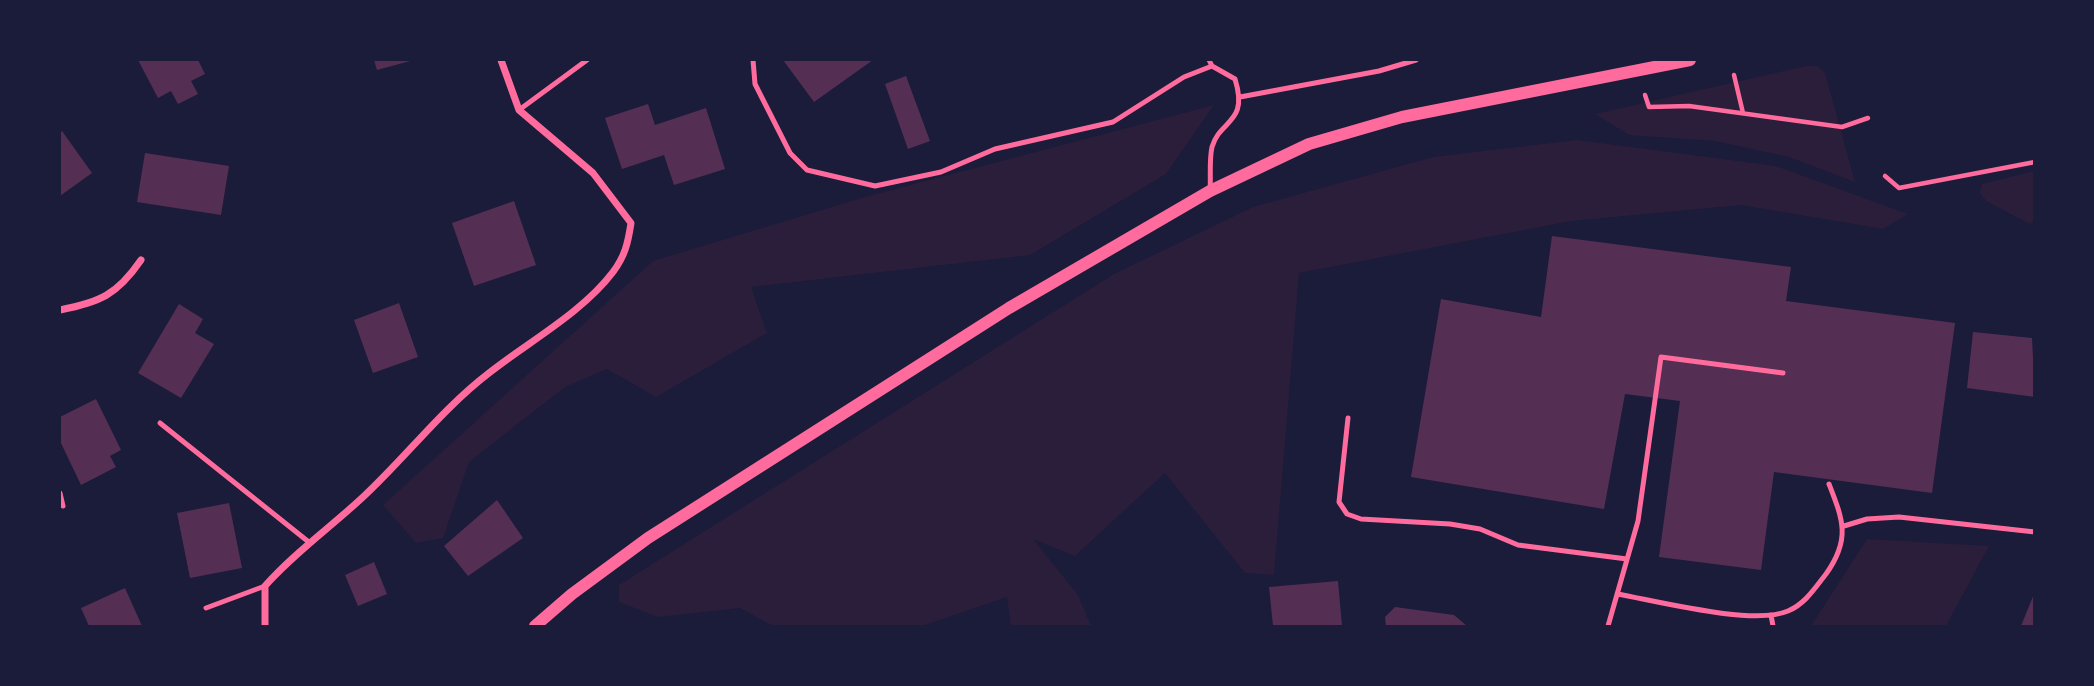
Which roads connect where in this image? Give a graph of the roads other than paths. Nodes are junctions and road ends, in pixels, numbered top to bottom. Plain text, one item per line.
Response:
1 (501, 60) edge
2 (587, 60) edge
3 (753, 60) edge
4 (1209, 60) edge
5 (1416, 60) edge
6 (1690, 60) edge
7 (1212, 66) junction
8 (1240, 97) junction
9 (519, 110) junction
10 (1210, 191) junction
11 (141, 260) dead end
12 (60, 310) edge
13 (1783, 373) dead end
14 (1348, 418) dead end
15 (160, 423) dead end
16 (1829, 484) dead end
17 (60, 493) edge
18 (63, 506) dead end
19 (1844, 526) junction
20 (2035, 532) edge
21 (310, 543) junction
22 (1627, 559) junction
23 (265, 586) junction
24 (1617, 594) junction
25 (206, 608) dead end
26 (1771, 615) junction
27 (265, 626) edge
28 (535, 626) edge
29 (1608, 626) edge
30 (1773, 626) edge

1 - 9 street
2 - 9 lane
3 - 7 lane
4 - 7 lane
5 - 8 lane
6 - 10 street
7 - 8 lane
8 - 10 lane
9 - 21 street
10 - 28 street
11 - 12 street
13 - 22 lane
14 - 22 lane
15 - 21 lane
16 - 19 lane
17 - 18 lane
19 - 20 lane
19 - 26 lane
21 - 23 street
22 - 24 lane
23 - 25 lane
23 - 27 street
24 - 26 lane
24 - 29 lane
26 - 30 lane

